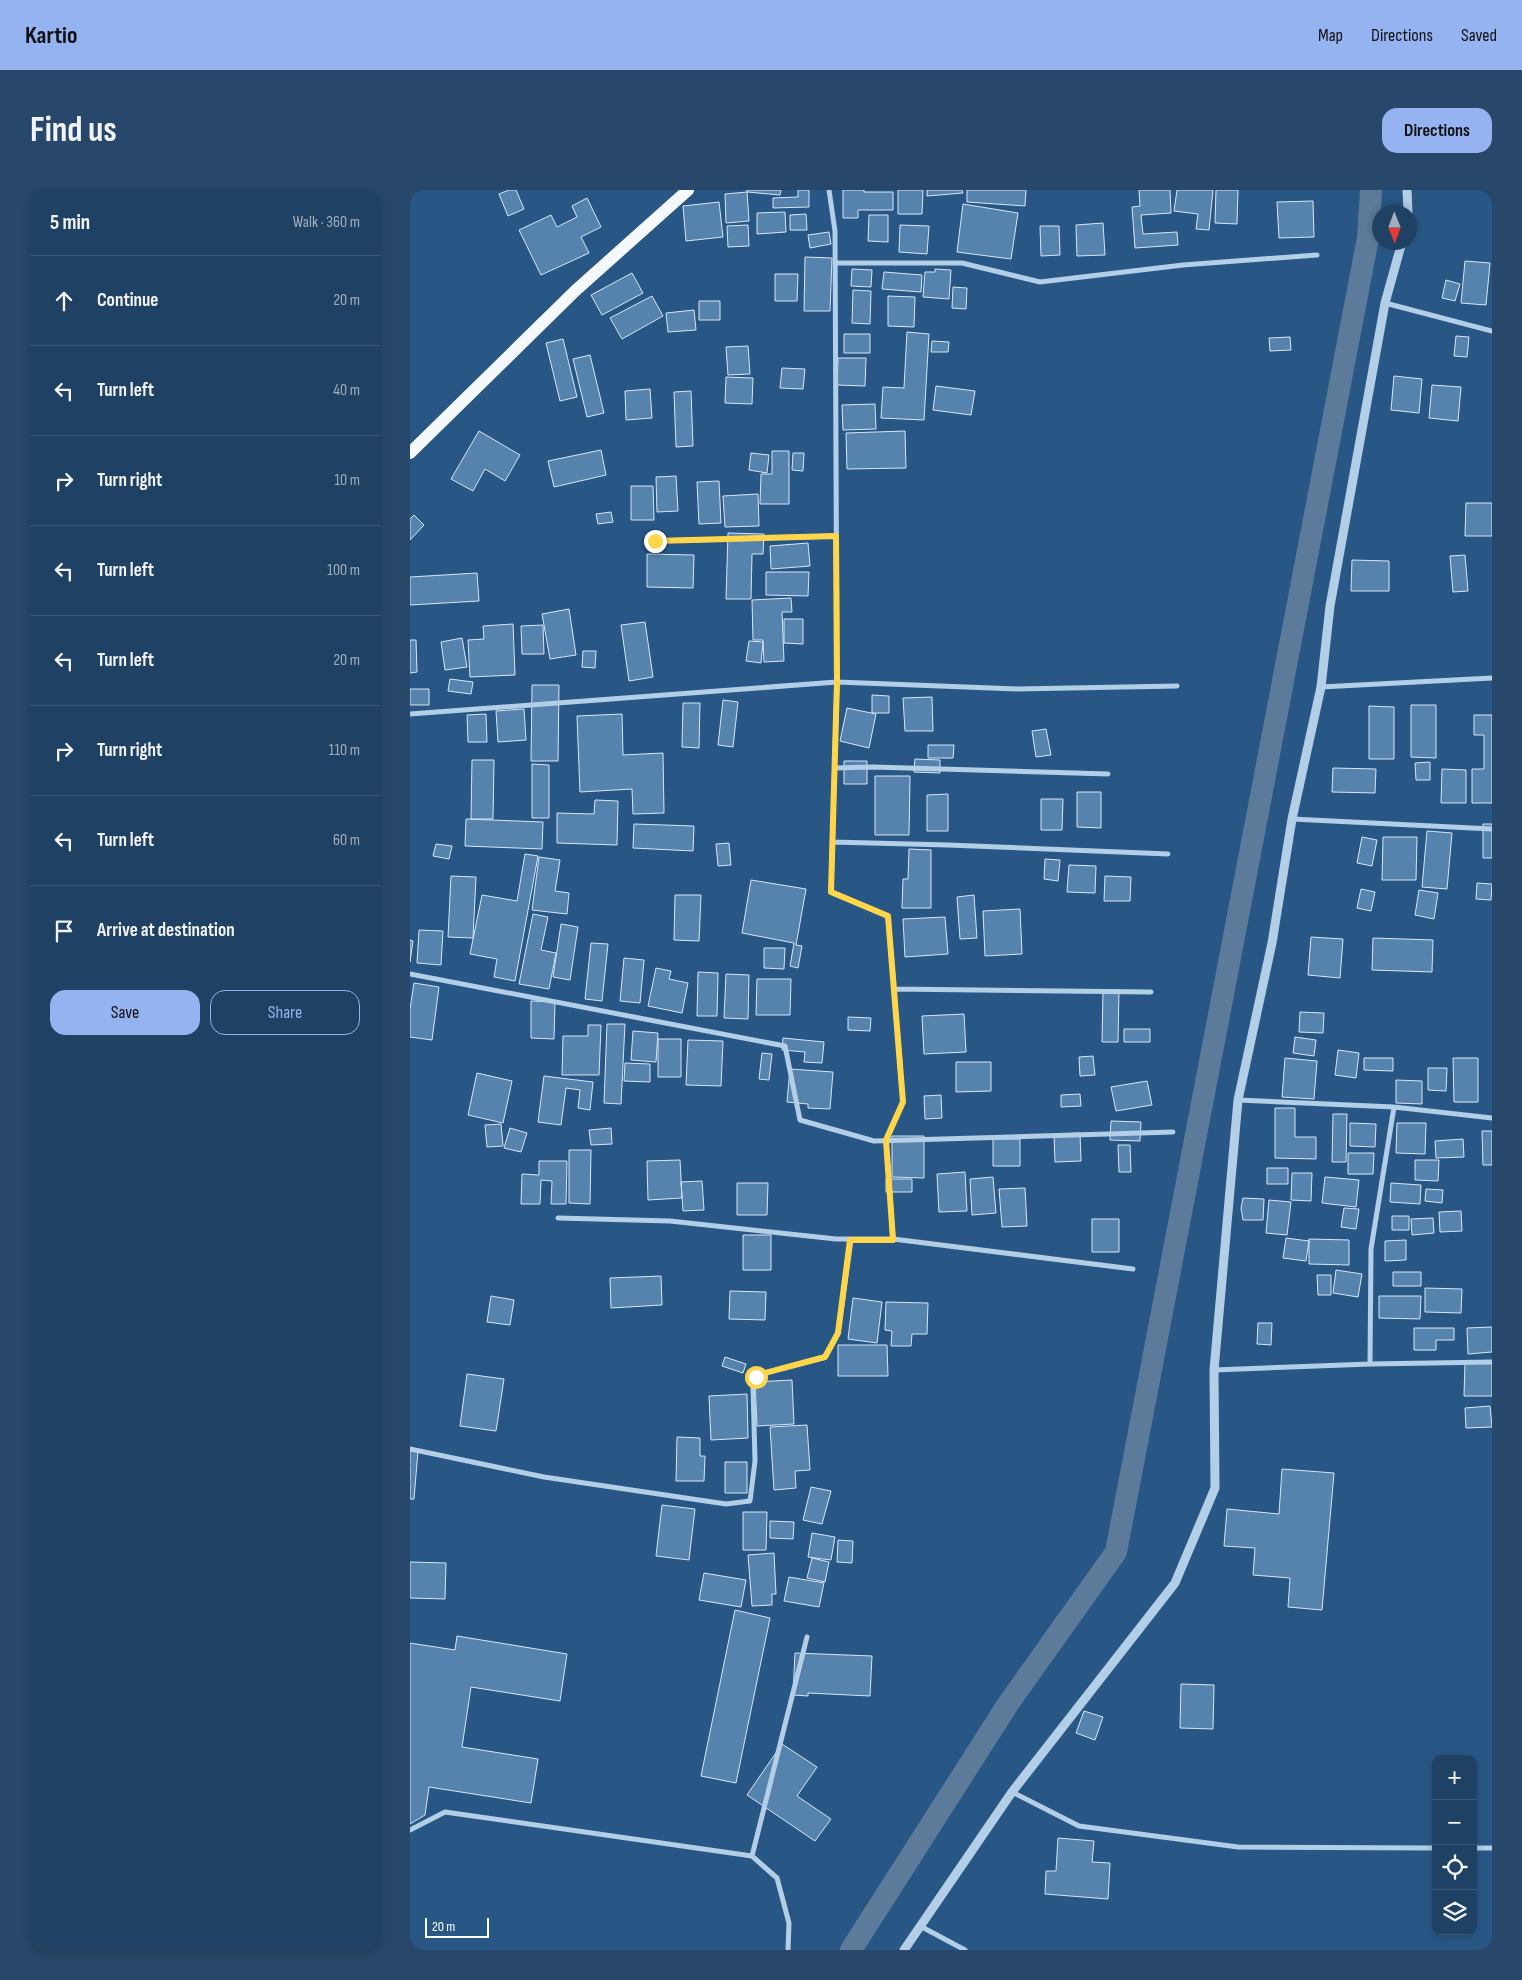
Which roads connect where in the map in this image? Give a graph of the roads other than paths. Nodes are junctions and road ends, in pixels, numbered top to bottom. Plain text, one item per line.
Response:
1 (688, 190) edge
2 (829, 190) edge
3 (1407, 190) edge
4 (1408, 205) edge
5 (1400, 250) edge
6 (1317, 255) dead end
7 (835, 263) junction
8 (1385, 303) junction
9 (1492, 332) edge
10 (410, 453) edge
11 (836, 536) junction
12 (655, 541) dead end
13 (1492, 678) edge
14 (837, 682) junction
15 (1176, 686) dead end
16 (1321, 687) junction
17 (410, 714) edge
18 (834, 768) junction
19 (1108, 774) dead end
20 (1292, 819) junction
21 (1492, 828) edge
22 (832, 842) junction
23 (1168, 854) dead end
24 (410, 974) edge
25 (894, 989) junction
26 (1152, 992) dead end
27 (1238, 1100) junction
28 (1394, 1107) junction
29 (1492, 1118) edge
30 (1173, 1132) dead end
31 (886, 1140) junction
32 (558, 1218) dead end
33 (850, 1240) junction
34 (893, 1240) junction
35 (1133, 1269) dead end
36 (1492, 1362) edge
37 (1370, 1364) junction
38 (1214, 1370) junction
39 (410, 1449) edge
40 (807, 1638) dead end
41 (1012, 1792) junction
42 (410, 1830) edge
43 (1432, 1848) edge
44 (1477, 1848) edge
45 (1492, 1848) edge
46 (752, 1856) junction
47 (920, 1926) junction
48 (788, 1950) edge
49 (904, 1950) edge
50 (965, 1950) edge

1 - 10 main road
2 - 7 street
3 - 4 street
5 - 8 street
6 - 7 street
7 - 11 street
8 - 9 street
8 - 16 street
11 - 12 street
11 - 14 street
13 - 16 street
14 - 15 street
14 - 17 street
14 - 18 street
16 - 20 street
18 - 19 street
18 - 22 street
20 - 21 street
20 - 27 street
22 - 23 street
22 - 25 street
24 - 31 street
25 - 26 street
25 - 31 street
27 - 28 street
27 - 38 street
28 - 29 street
28 - 37 street
30 - 31 street
31 - 34 street
32 - 33 street
33 - 34 street
33 - 39 street
34 - 35 street
36 - 37 street
37 - 38 street
38 - 41 street
40 - 46 street
41 - 43 street
41 - 47 street
42 - 46 street
44 - 45 street
46 - 48 street
47 - 49 street
47 - 50 street

